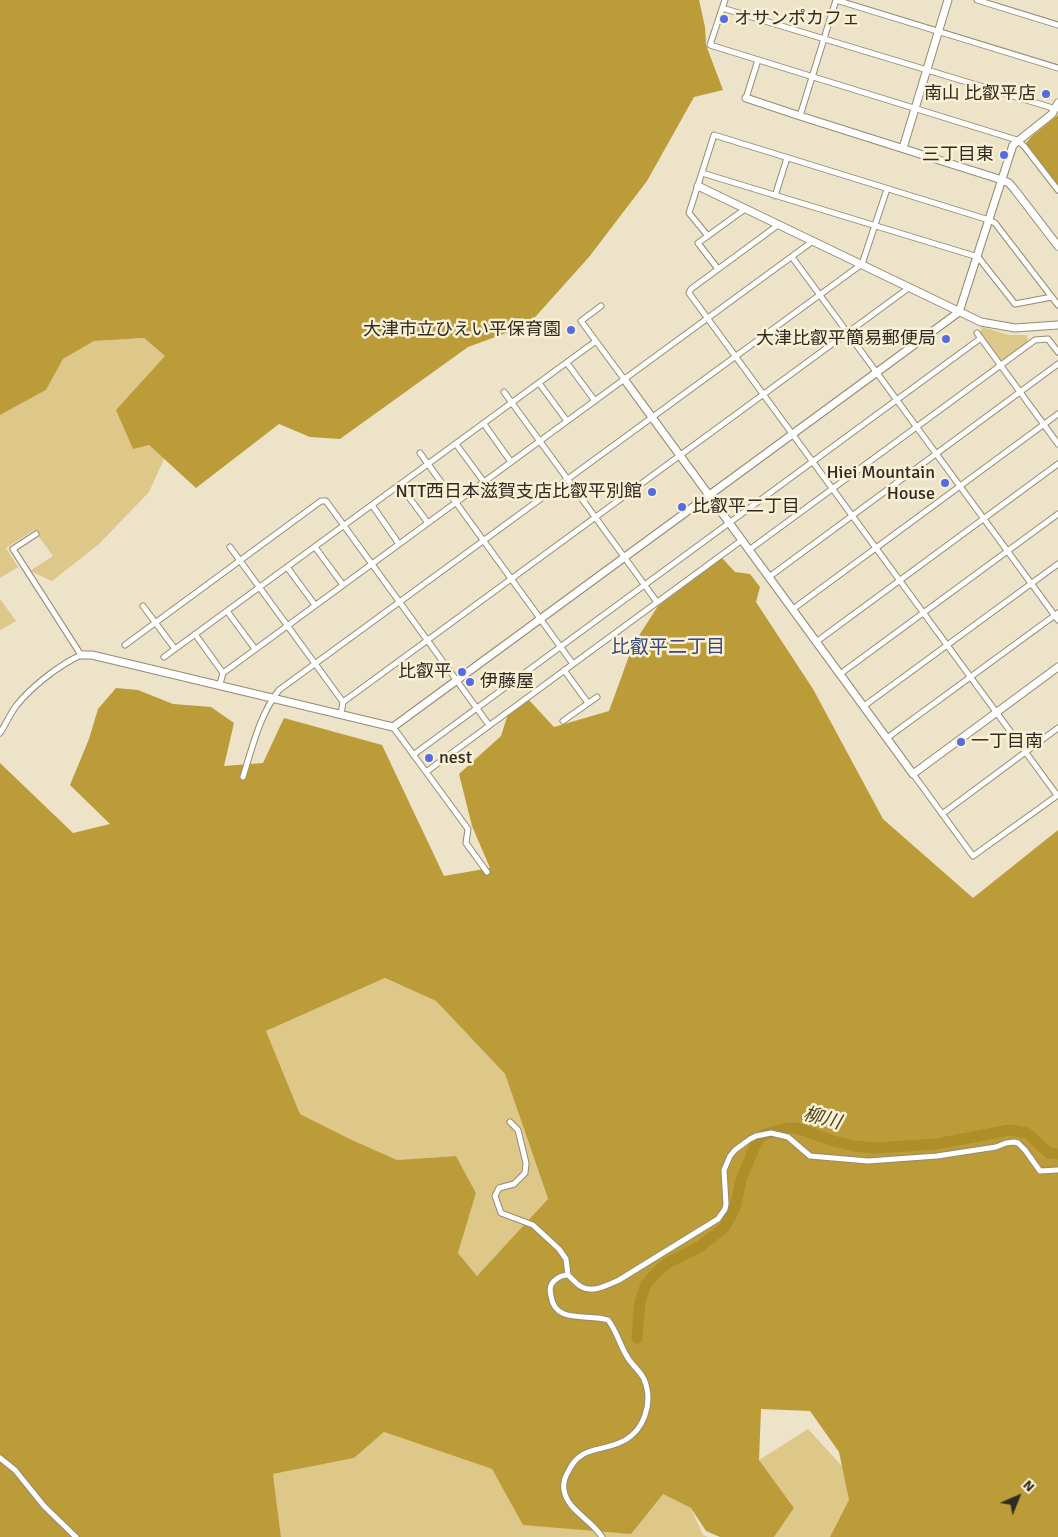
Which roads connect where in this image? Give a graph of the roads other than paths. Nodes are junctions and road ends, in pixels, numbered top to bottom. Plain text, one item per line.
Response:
1 (724, 0) edge
2 (836, 0) edge
3 (948, 0) edge
4 (977, 0) edge
5 (722, 8) junction
6 (1058, 25) edge
7 (938, 31) junction
8 (824, 38) junction
9 (758, 60) junction
10 (1058, 68) edge
11 (927, 70) junction
12 (812, 76) junction
13 (746, 98) joint
14 (1057, 106) edge
15 (915, 108) junction
16 (800, 116) junction
17 (1017, 140) junction
18 (903, 148) junction
19 (787, 158) junction
20 (702, 173) junction
21 (1002, 180) junction
22 (698, 186) junction
23 (887, 189) junction
24 (1058, 190) edge
25 (775, 196) junction
26 (745, 209) junction
27 (989, 220) junction
28 (778, 224) junction
29 (875, 226) junction
30 (708, 236) junction
31 (813, 241) junction
32 (1057, 244) edge
33 (792, 257) junction
34 (978, 257) junction
35 (862, 264) junction
36 (718, 269) junction
37 (910, 287) junction
38 (820, 295) junction
39 (1052, 297) junction
40 (1058, 305) edge
41 (600, 306) dead end
42 (959, 312) junction
43 (708, 318) junction
44 (1058, 325) edge
45 (848, 333) junction
46 (977, 333) dead end
47 (981, 338) junction
48 (596, 342) junction
49 (1058, 352) edge
50 (736, 357) junction
51 (567, 363) junction
52 (1058, 364) edge
53 (1000, 365) junction
54 (877, 373) junction
55 (624, 379) junction
56 (540, 383) junction
57 (504, 392) dead end
58 (1020, 392) junction
59 (764, 395) junction
60 (897, 400) junction
61 (595, 401) junction
62 (512, 403) junction
63 (1058, 414) edge
64 (652, 418) junction
65 (567, 421) junction
66 (484, 424) junction
67 (1044, 424) junction
68 (916, 427) junction
69 (793, 434) junction
70 (539, 441) junction
71 (456, 444) junction
72 (1058, 444) edge
73 (420, 453) dead end
74 (936, 454) junction
75 (680, 456) junction
76 (511, 462) junction
77 (813, 462) junction
78 (428, 464) junction
79 (1058, 464) edge
80 (568, 480) junction
81 (484, 482) junction
82 (400, 485) junction
83 (960, 486) junction
84 (832, 488) junction
85 (709, 496) junction
86 (456, 502) junction
87 (372, 505) junction
88 (1058, 514) edge
89 (852, 516) junction
90 (596, 518) junction
91 (984, 519) junction
92 (428, 523) junction
93 (729, 523) junction
94 (343, 526) junction
95 (36, 534) dead end
96 (742, 540) junction
97 (484, 541) junction
98 (399, 544) junction
99 (315, 546) junction
100 (230, 548) dead end
101 (876, 548) junction
102 (749, 550) junction
103 (1007, 551) junction
104 (625, 557) junction
105 (239, 561) junction
106 (371, 564) junction
107 (1058, 564) edge
108 (287, 567) junction
109 (769, 577) junction
110 (512, 579) junction
111 (900, 581) junction
112 (1031, 584) junction
113 (343, 585) junction
114 (645, 585) junction
115 (259, 588) junction
116 (657, 602) junction
117 (400, 603) junction
118 (315, 605) junction
119 (143, 606) dead end
120 (793, 609) junction
121 (227, 611) junction
122 (923, 612) junction
123 (1057, 617) edge
124 (541, 619) junction
125 (155, 622) junction
126 (287, 626) junction
127 (195, 634) junction
128 (427, 641) junction
129 (816, 642) junction
130 (125, 645) dead end
131 (947, 645) junction
132 (561, 647) junction
133 (175, 649) junction
134 (255, 649) junction
135 (81, 655) junction
136 (164, 657) dead end
137 (315, 664) junction
138 (573, 664) junction
139 (1058, 667) edge
140 (564, 670) junction
141 (223, 673) junction
142 (840, 674) junction
143 (971, 677) junction
144 (456, 680) junction
145 (220, 684) junction
146 (597, 697) dead end
147 (273, 698) junction
148 (343, 702) junction
149 (588, 703) junction
150 (864, 706) junction
151 (477, 708) junction
152 (996, 712) junction
153 (341, 714) junction
154 (563, 721) dead end
155 (489, 725) junction
156 (393, 727) junction
157 (1058, 728) edge
158 (0, 733) edge
159 (887, 738) junction
160 (1026, 752) junction
161 (414, 755) junction
162 (426, 772) junction
163 (913, 774) junction
164 (243, 777) dead end
165 (1058, 795) edge
166 (942, 814) junction
167 (487, 872) dead end
168 (510, 1122) dead end
169 (1058, 1170) edge
170 (568, 1275) junction
171 (0, 1458) edge
172 (76, 1537) edge
173 (602, 1537) edge

1 - 5 street
2 - 7 street
2 - 8 street
3 - 7 street
4 - 6 street
5 - 8 street
5 - 9 street
7 - 10 street
7 - 11 street
8 - 11 street
8 - 12 street
9 - 12 street
9 - 13 street
11 - 14 street
11 - 15 street
12 - 15 street
12 - 16 street
13 - 16 street
14 - 17 street
15 - 17 street
15 - 18 street
16 - 18 street
17 - 21 street
17 - 24 street
18 - 21 street
19 - 20 street
19 - 23 street
19 - 25 street
20 - 22 street
20 - 25 street
21 - 27 street
21 - 32 street
22 - 26 street
22 - 30 street
23 - 27 street
23 - 29 street
25 - 29 street
26 - 28 street
26 - 30 street
27 - 34 street
27 - 39 street
28 - 31 street
28 - 36 street
29 - 34 street
29 - 35 street
30 - 36 street
31 - 33 street
31 - 35 street
33 - 38 street
33 - 43 street
34 - 39 street
34 - 42 street
35 - 37 street
35 - 38 street
36 - 43 street
37 - 42 street
37 - 45 street
38 - 45 street
38 - 50 street
39 - 40 street
41 - 48 street
42 - 44 street
42 - 54 street
43 - 50 street
43 - 55 street
45 - 54 street
45 - 59 street
46 - 47 street
47 - 53 street
47 - 60 street
48 - 51 street
48 - 55 street
49 - 53 street
50 - 59 street
50 - 64 street
51 - 56 street
51 - 61 street
52 - 58 street
53 - 58 street
53 - 68 street
54 - 60 street
54 - 69 street
55 - 61 street
55 - 64 street
56 - 62 street
56 - 65 street
57 - 62 street
58 - 67 street
58 - 74 street
59 - 69 street
59 - 75 street
60 - 68 street
60 - 77 street
61 - 65 street
62 - 66 street
62 - 70 street
63 - 67 street
64 - 75 street
64 - 80 street
65 - 70 street
66 - 71 street
66 - 76 street
67 - 72 street
67 - 83 street
68 - 74 street
68 - 84 street
69 - 77 street
69 - 85 street
70 - 76 street
70 - 80 street
71 - 78 street
71 - 81 street
73 - 78 street
74 - 83 street
74 - 89 street
75 - 85 street
75 - 90 street
76 - 81 street
77 - 84 street
77 - 93 street
78 - 82 street
78 - 86 street
79 - 91 street
80 - 90 street
80 - 97 street
81 - 86 street
82 - 87 street
82 - 92 street
83 - 91 street
83 - 101 street
84 - 89 street
84 - 102 street
85 - 93 street
85 - 104 street
86 - 92 street
86 - 97 street
87 - 94 street
87 - 98 street
88 - 103 street
89 - 101 street
89 - 109 street
90 - 104 street
90 - 110 street
91 - 103 street
91 - 111 street
92 - 98 street
93 - 96 street
93 - 114 street
94 - 99 street
94 - 105 street
94 - 106 street
95 - 135 street
96 - 102 street
96 - 116 street
97 - 110 street
97 - 117 street
98 - 106 street
99 - 108 street
99 - 113 street
100 - 105 street
101 - 111 street
101 - 120 street
102 - 109 street
103 - 112 street
103 - 122 street
104 - 114 street
104 - 124 street
105 - 115 street
105 - 125 street
106 - 113 street
106 - 117 street
107 - 112 street
108 - 115 street
108 - 118 street
109 - 120 street
110 - 124 street
110 - 128 street
111 - 122 street
111 - 129 street
112 - 123 street
112 - 131 street
113 - 118 street
114 - 116 street
114 - 132 street
115 - 121 street
115 - 126 street
116 - 138 street
117 - 128 street
117 - 137 street
118 - 126 street
119 - 125 street
120 - 129 street
121 - 127 street
121 - 134 street
122 - 131 street
122 - 142 street
123 - 143 street
124 - 132 street
124 - 144 street
125 - 130 street
125 - 133 street
126 - 134 street
126 - 137 street
127 - 133 street
127 - 141 street
128 - 144 street
128 - 148 street
129 - 142 street
131 - 143 street
131 - 150 street
132 - 138 street
132 - 151 street
133 - 136 street
134 - 141 street
135 - 145 street
135 - 158 street
137 - 147 street
137 - 148 street
138 - 140 street
139 - 152 street
140 - 149 street
140 - 155 street
141 - 145 street
142 - 150 street
143 - 152 street
143 - 159 street
144 - 151 street
144 - 156 street
145 - 147 street
146 - 149 street
147 - 153 street
147 - 164 street
148 - 153 street
149 - 154 street
150 - 159 street
151 - 155 street
151 - 161 street
152 - 160 street
152 - 163 street
153 - 156 street
155 - 162 street
156 - 161 street
157 - 160 street
159 - 163 street
160 - 165 street
160 - 166 street
161 - 162 street
162 - 167 street
163 - 166 street
165 - 166 street
168 - 170 street
169 - 170 street
170 - 173 street
171 - 172 street

